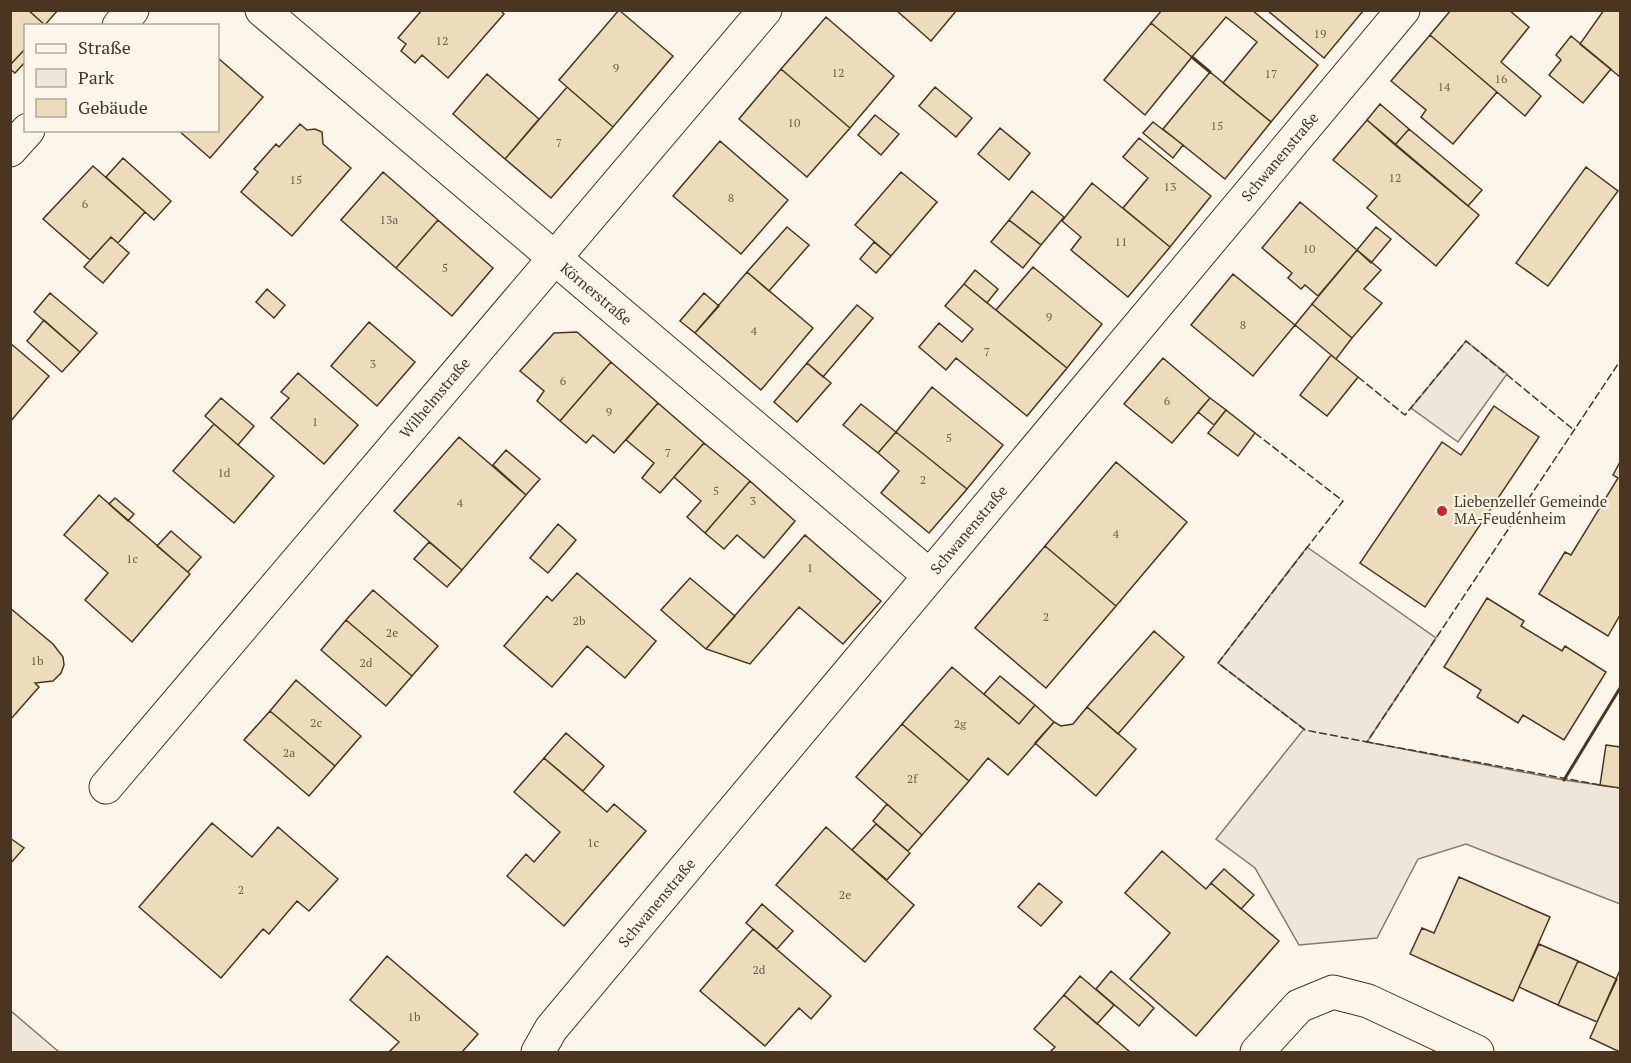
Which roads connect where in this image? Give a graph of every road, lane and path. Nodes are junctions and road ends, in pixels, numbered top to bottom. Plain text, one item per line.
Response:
1 (132, 10) edge
2 (262, 10) edge
3 (765, 10) edge
4 (1403, 10) edge
5 (121, 24) edge
6 (26, 132) edge
7 (10, 150) edge
8 (554, 258) junction
9 (930, 576) junction
10 (106, 787) dead end
11 (538, 1053) edge
12 (1257, 1053) edge
13 (1476, 1053) edge

1 - 5 street
2 - 8 street, Körnerstraße
3 - 8 street, Wilhelmstraße
4 - 9 street, Schwanenstraße
6 - 7 street
8 - 9 street, Körnerstraße
8 - 10 street, Wilhelmstraße
9 - 11 street, Schwanenstraße
12 - 13 street

